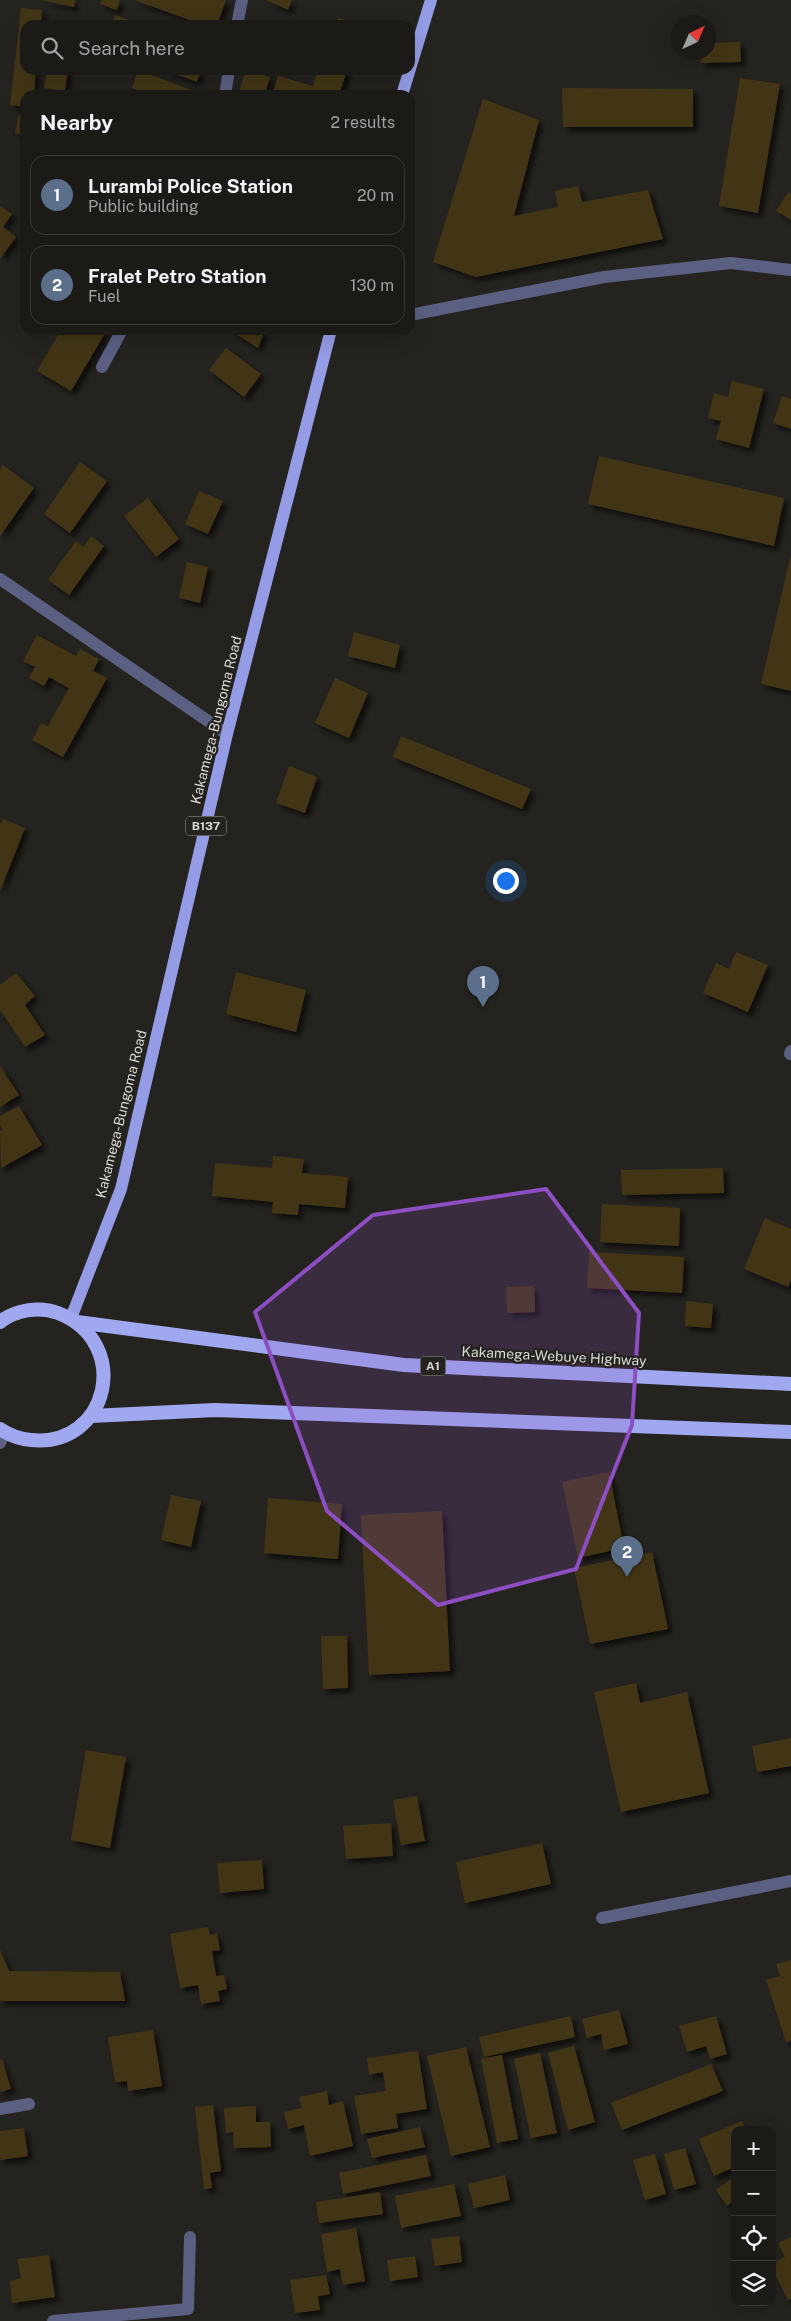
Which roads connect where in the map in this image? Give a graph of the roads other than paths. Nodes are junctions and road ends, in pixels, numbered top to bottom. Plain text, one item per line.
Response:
1 (242, 0) edge
2 (432, 0) edge
3 (238, 20) edge
4 (415, 54) edge
5 (228, 75) edge
6 (408, 75) edge
7 (226, 90) edge
8 (404, 90) edge
9 (791, 270) edge
10 (415, 314) edge
11 (119, 335) edge
12 (330, 335) edge
13 (102, 367) dead end
14 (0, 579) edge
15 (227, 734) junction
16 (74, 1320) junction
17 (0, 1322) edge
18 (791, 1384) edge
19 (91, 1416) junction
20 (2, 1435) edge
21 (790, 1436) edge
22 (791, 1881) edge
23 (602, 1918) dead end
24 (29, 2104) dead end
25 (0, 2109) edge
26 (190, 2237) dead end
27 (53, 2321) edge

1 - 3 street
2 - 4 main road
5 - 7 street
6 - 8 main road
9 - 10 street
11 - 13 street
12 - 15 main road, Kakamega-Bungoma Road / B137
14 - 15 street
15 - 16 main road, Kakamega-Bungoma Road / B137
16 - 17 highway, A1
16 - 18 highway, Kakamega-Webuye Highway / A1
16 - 19 highway, A1
19 - 20 highway, A1
19 - 21 highway
22 - 23 street
24 - 25 street
26 - 27 street

